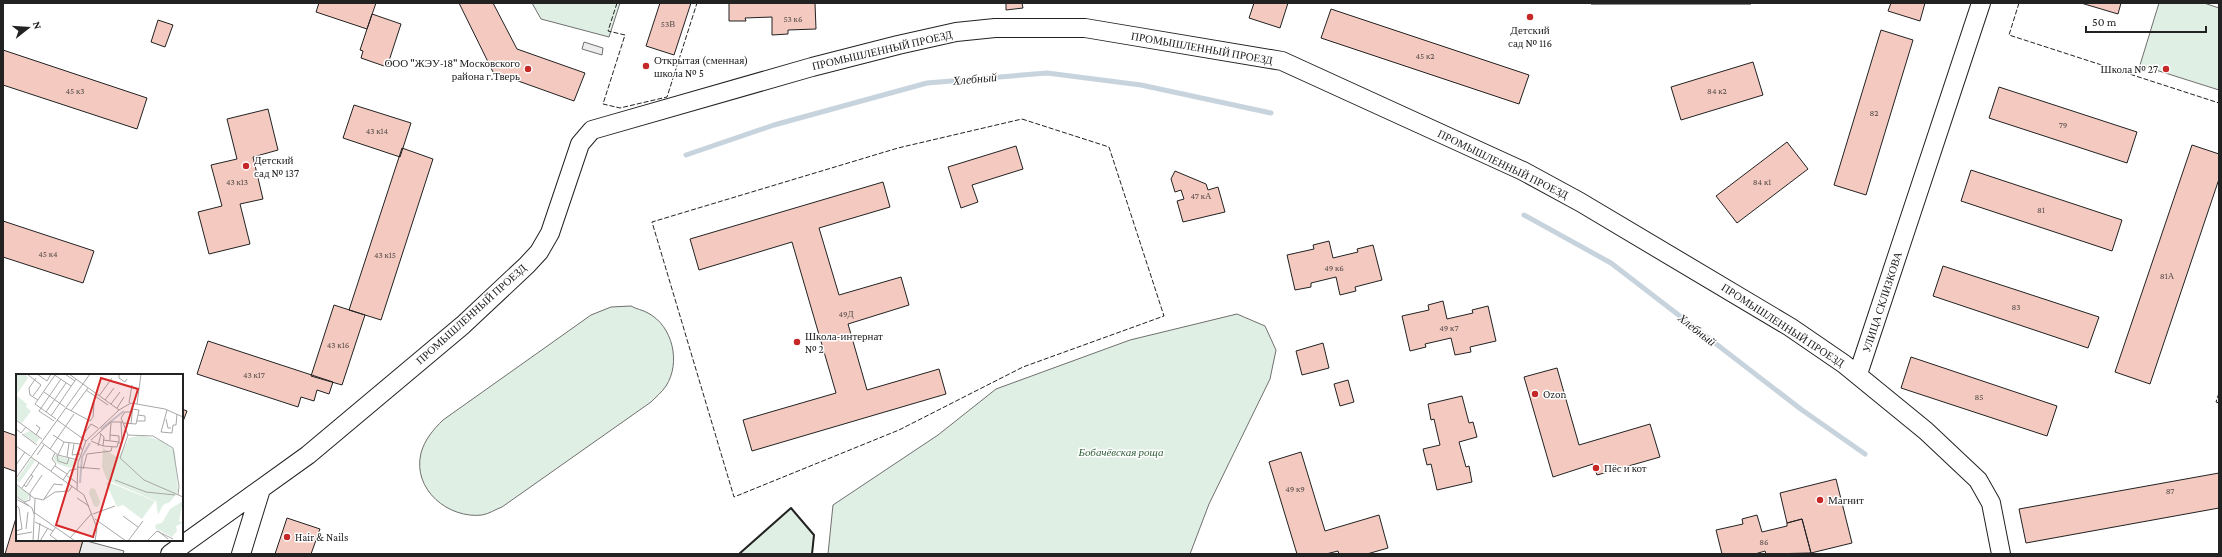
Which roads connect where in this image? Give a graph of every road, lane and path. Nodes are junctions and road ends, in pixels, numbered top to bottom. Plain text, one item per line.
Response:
1 (1981, 3) edge
2 (1858, 374) junction
3 (261, 489) junction
4 (170, 554) edge
5 (240, 554) edge
6 (2001, 554) edge

1 - 2 street, УЛИЦА СКЛИЗКОВА
2 - 3 street, ПРОМЫШЛЕННЫЙ ПРОЕЗД
2 - 6 street
3 - 4 street, ПРОМЫШЛЕННЫЙ ПРОЕЗД
3 - 5 street

